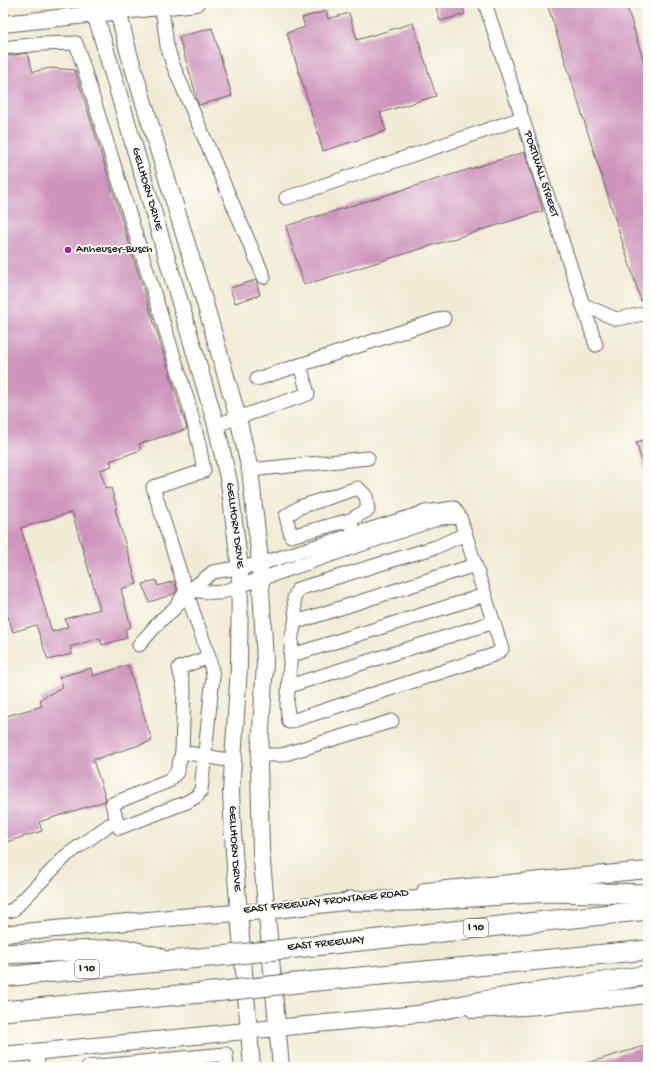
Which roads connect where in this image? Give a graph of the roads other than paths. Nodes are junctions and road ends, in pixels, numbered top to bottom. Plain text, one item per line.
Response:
1 (196, 3) edge
2 (485, 3) edge
3 (117, 7) edge
4 (162, 7) junction
5 (93, 8) edge
6 (3, 24) edge
7 (3, 48) edge
8 (522, 118) junction
9 (164, 170) junction
10 (142, 178) junction
11 (286, 198) dead end
12 (264, 277) dead end
13 (202, 294) junction
14 (180, 302) junction
15 (582, 304) junction
16 (648, 313) edge
17 (444, 318) dead end
18 (596, 345) dead end
19 (300, 365) junction
20 (257, 379) dead end
21 (238, 418) junction
22 (216, 425) junction
23 (368, 458) dead end
24 (250, 470) junction
25 (350, 520) junction
26 (465, 534) junction
27 (358, 544) junction
28 (475, 565) junction
29 (240, 569) junction
30 (260, 571) junction
31 (240, 585) junction
32 (188, 590) junction
33 (485, 595) junction
34 (296, 619) junction
35 (494, 622) junction
36 (139, 645) dead end
37 (291, 652) junction
38 (209, 658) junction
39 (289, 686) junction
40 (392, 721) dead end
41 (182, 752) junction
42 (259, 754) junction
43 (234, 755) junction
44 (206, 756) junction
45 (117, 822) junction
46 (648, 870) edge
47 (648, 894) edge
48 (350, 901) junction
49 (648, 910) edge
50 (266, 911) junction
51 (3, 912) edge
52 (239, 912) junction
53 (3, 934) edge
54 (648, 950) edge
55 (3, 954) edge
56 (171, 961) junction
57 (648, 975) edge
58 (3, 977) edge
59 (648, 995) edge
60 (96, 1003) junction
61 (3, 1011) edge
62 (426, 1013) junction
63 (3, 1017) edge
64 (277, 1028) junction
65 (248, 1030) junction
66 (3, 1055) edge
67 (37, 1059) edge
68 (88, 1067) edge
69 (228, 1067) edge
70 (252, 1067) edge
71 (281, 1067) edge

1 - 4 main road
2 - 8 street, PORTWALL STREET
3 - 4 main road
3 - 5 main road
3 - 9 main road, GELLHORN DRIVE
4 - 12 street
5 - 6 main road
5 - 10 main road, GELLHORN DRIVE
7 - 32 street
8 - 11 street
8 - 15 street, PORTWALL STREET
9 - 10 main road
9 - 13 main road, GELLHORN DRIVE
10 - 14 main road, GELLHORN DRIVE
13 - 14 main road
13 - 21 main road, GELLHORN DRIVE
14 - 22 main road, GELLHORN DRIVE
15 - 16 street
15 - 18 street, PORTWALL STREET
17 - 19 street
19 - 20 street
19 - 21 street
21 - 22 street
21 - 24 main road, GELLHORN DRIVE
22 - 29 main road, GELLHORN DRIVE
23 - 24 street
24 - 30 main road, GELLHORN DRIVE
25 - 25 street
25 - 27 street
26 - 27 street
26 - 28 street
26 - 34 street
27 - 30 street
28 - 33 street
28 - 34 street
29 - 30 street
29 - 31 main road, GELLHORN DRIVE
29 - 32 street
30 - 31 street
30 - 42 main road, GELLHORN DRIVE
31 - 32 street
31 - 43 main road, GELLHORN DRIVE
32 - 36 street
32 - 38 street
33 - 35 street
33 - 37 street
34 - 37 street
35 - 39 street
35 - 39 street
37 - 39 street
38 - 41 street
38 - 44 street
40 - 42 street
41 - 44 street
41 - 45 street
42 - 43 main road
42 - 50 main road, GELLHORN DRIVE
43 - 44 street
43 - 52 main road, GELLHORN DRIVE
44 - 45 street
45 - 51 street
46 - 48 main road, EAST FREEWAY FRONTAGE ROAD
47 - 48 highway
48 - 50 main road, EAST FREEWAY FRONTAGE ROAD
49 - 56 highway, EAST FREEWAY / I 10, bridge
50 - 52 main road, EAST FREEWAY FRONTAGE ROAD
50 - 64 main road, GELLHORN DRIVE
52 - 53 main road, EAST FREEWAY FRONTAGE ROAD
52 - 65 main road, GELLHORN DRIVE
54 - 60 highway, bridge
55 - 56 highway
56 - 58 highway, EAST FREEWAY / I 10
57 - 62 highway
59 - 62 main road
60 - 61 highway
60 - 63 highway
62 - 64 main road
64 - 65 main road
64 - 71 main road, GELLHORN DRIVE
65 - 67 main road
65 - 70 main road, GELLHORN DRIVE
66 - 67 main road
68 - 69 street

